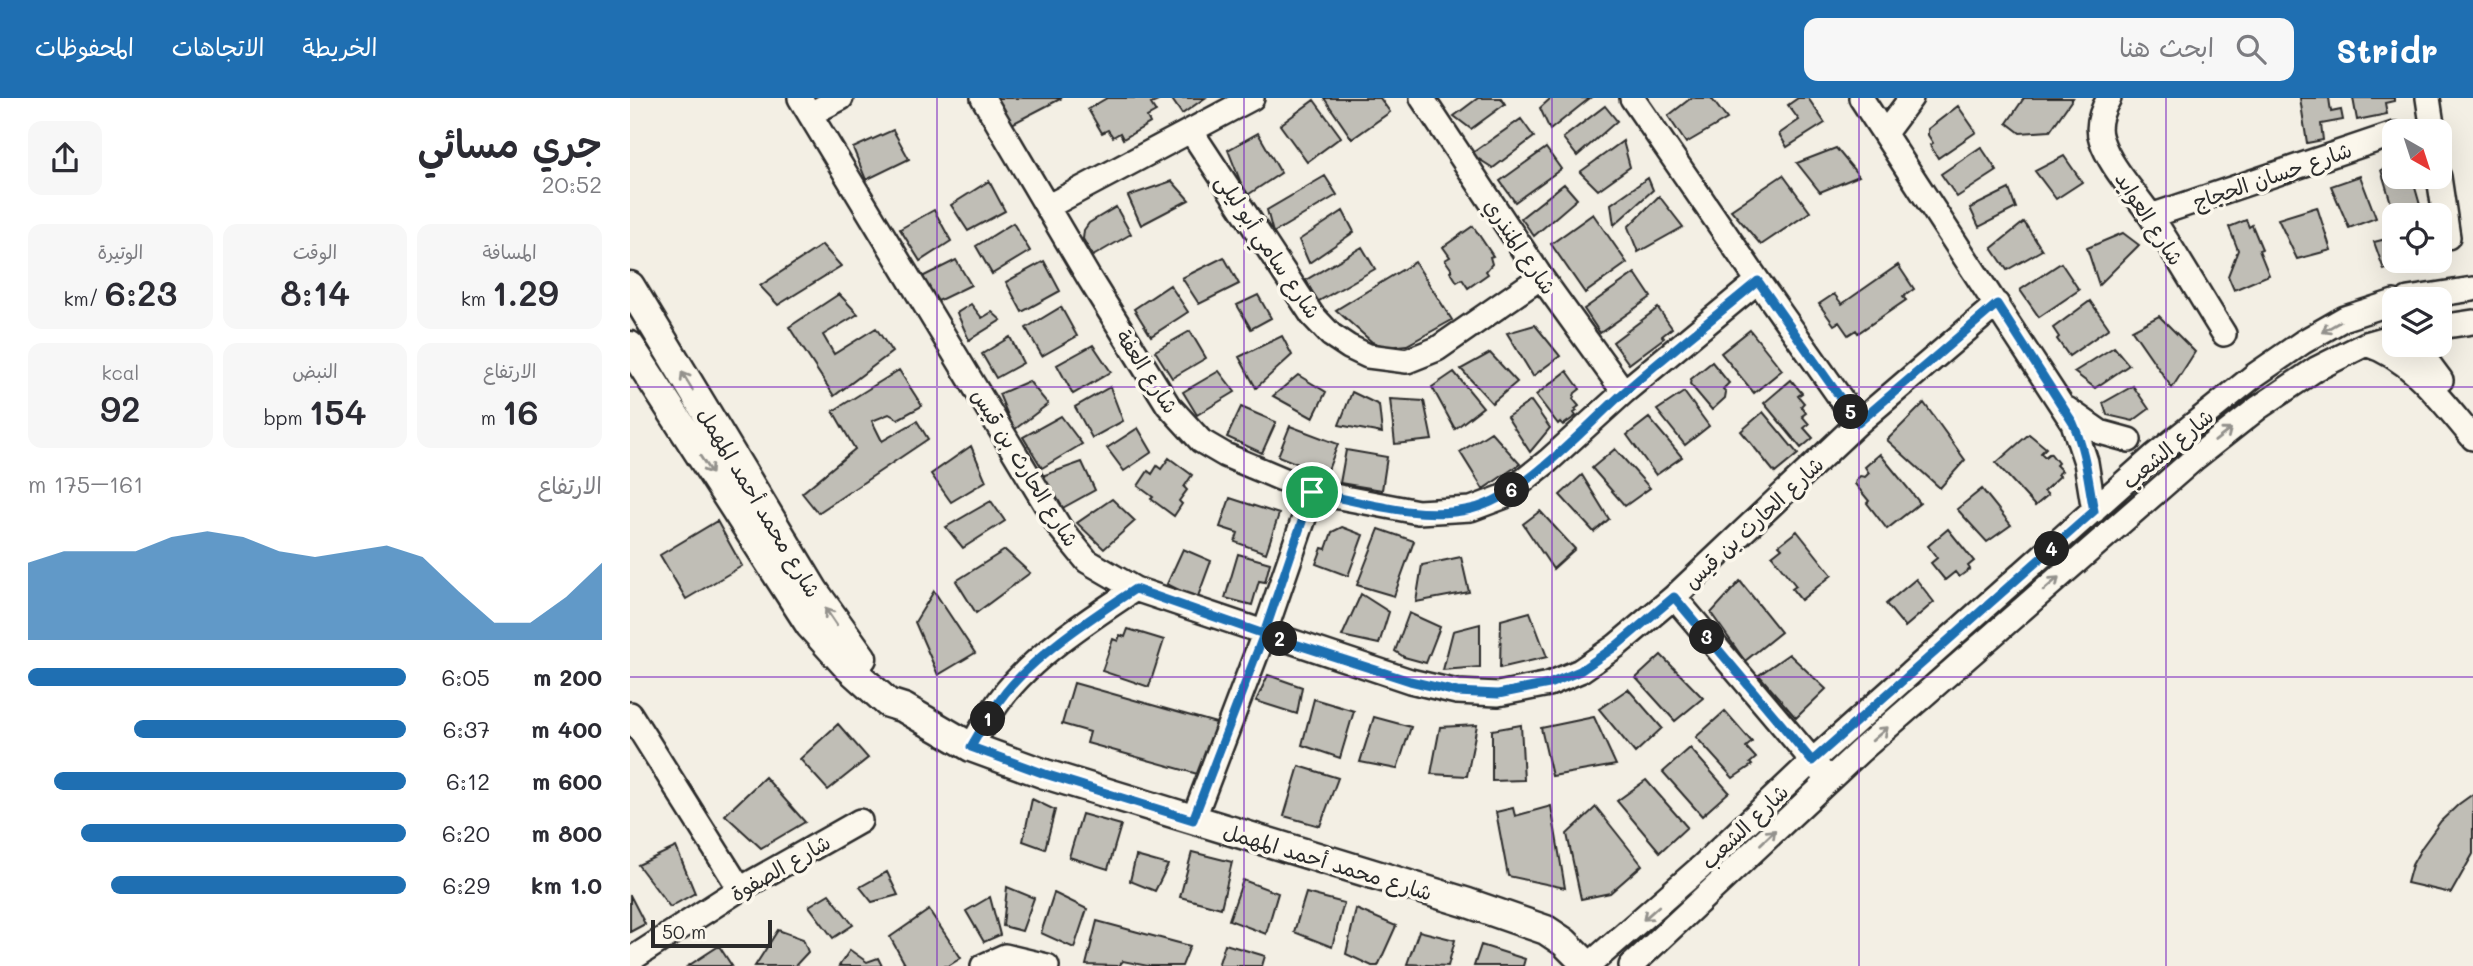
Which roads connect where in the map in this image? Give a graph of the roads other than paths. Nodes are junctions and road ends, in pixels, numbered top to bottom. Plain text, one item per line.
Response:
1 (841, 98) edge
2 (983, 98) edge
3 (1252, 98) edge
4 (1422, 98) edge
5 (1632, 98) edge
6 (1861, 98) edge
7 (1911, 98) edge
8 (2109, 98) edge
9 (2428, 98) edge
10 (805, 106) edge
11 (2431, 119) edge
12 (1191, 131) junction
13 (1885, 133) junction
14 (2382, 138) edge
15 (1047, 207) junction
16 (2151, 216) junction
17 (1541, 276) junction
18 (1758, 281) junction
19 (630, 286) edge
20 (2473, 289) edge
21 (2452, 293) edge
22 (1997, 304) junction
23 (2382, 307) edge
24 (2473, 322) edge
25 (2452, 325) edge
26 (2224, 334) dead end
27 (2382, 339) edge
28 (2366, 344) junction
29 (630, 346) edge
30 (2423, 357) edge
31 (1624, 392) junction
32 (2062, 405) junction
33 (2473, 417) edge
34 (1858, 423) junction
35 (2473, 438) edge
36 (2129, 440) dead end
37 (1312, 492) junction
38 (2094, 511) junction
39 (1135, 589) junction
40 (1674, 597) junction
41 (1264, 634) junction
42 (904, 708) junction
43 (630, 714) edge
44 (638, 746) edge
45 (971, 747) junction
46 (1812, 761) junction
47 (1829, 779) junction
48 (1193, 820) junction
49 (860, 821) dead end
50 (740, 889) junction
51 (634, 961) edge
52 (983, 966) edge
53 (1047, 966) edge
54 (1588, 966) edge
55 (1631, 966) edge

1 - 10 street
2 - 15 street, شارع العفة
3 - 12 street
4 - 17 street, شارع المنذري
5 - 18 street
6 - 13 street
7 - 13 street
8 - 16 street, شارع العوابد
9 - 11 street
10 - 39 street, شارع الحارث بن قيس
12 - 15 street
12 - 17 street, شارع سامي أبو ليلى
13 - 22 street
14 - 16 street, شارع حسان الحجاج
15 - 37 street, شارع العفة
16 - 26 street, شارع العوابد
17 - 31 street, شارع المنذري
18 - 31 street, شارع العفة
18 - 34 street
42 -> 19 main road, شارع محمد أحمد المهمل
20 - 21 street, شارع الشعب
22 - 32 street
22 - 34 street, شارع الحارث بن قيس
23 -> 38 street, شارع الشعب
24 - 25 street
27 - 28 street, شارع الشعب
28 - 35 street
47 -> 28 street, شارع الشعب
29 -> 42 main road, شارع محمد أحمد المهمل
30 - 33 street
31 - 37 street, شارع العفة
32 - 36 street
32 - 38 street
34 - 40 street, شارع الحارث بن قيس
37 - 41 street
38 - 46 street, شارع الشعب
39 - 41 street, شارع الحارث بن قيس
39 - 45 street
40 - 41 street, شارع الحارث بن قيس
40 - 46 street
41 - 48 street
42 - 45 main road, شارع محمد أحمد المهمل
43 - 44 street
44 - 50 street
45 - 48 main road, شارع محمد أحمد المهمل
46 - 47 street
46 -> 54 street, شارع الشعب
55 -> 47 street, شارع الشعب
48 - 54 main road, شارع محمد أحمد المهمل
49 - 50 street, شارع الصفوة
50 - 51 street, شارع الصفوة
52 - 53 street

